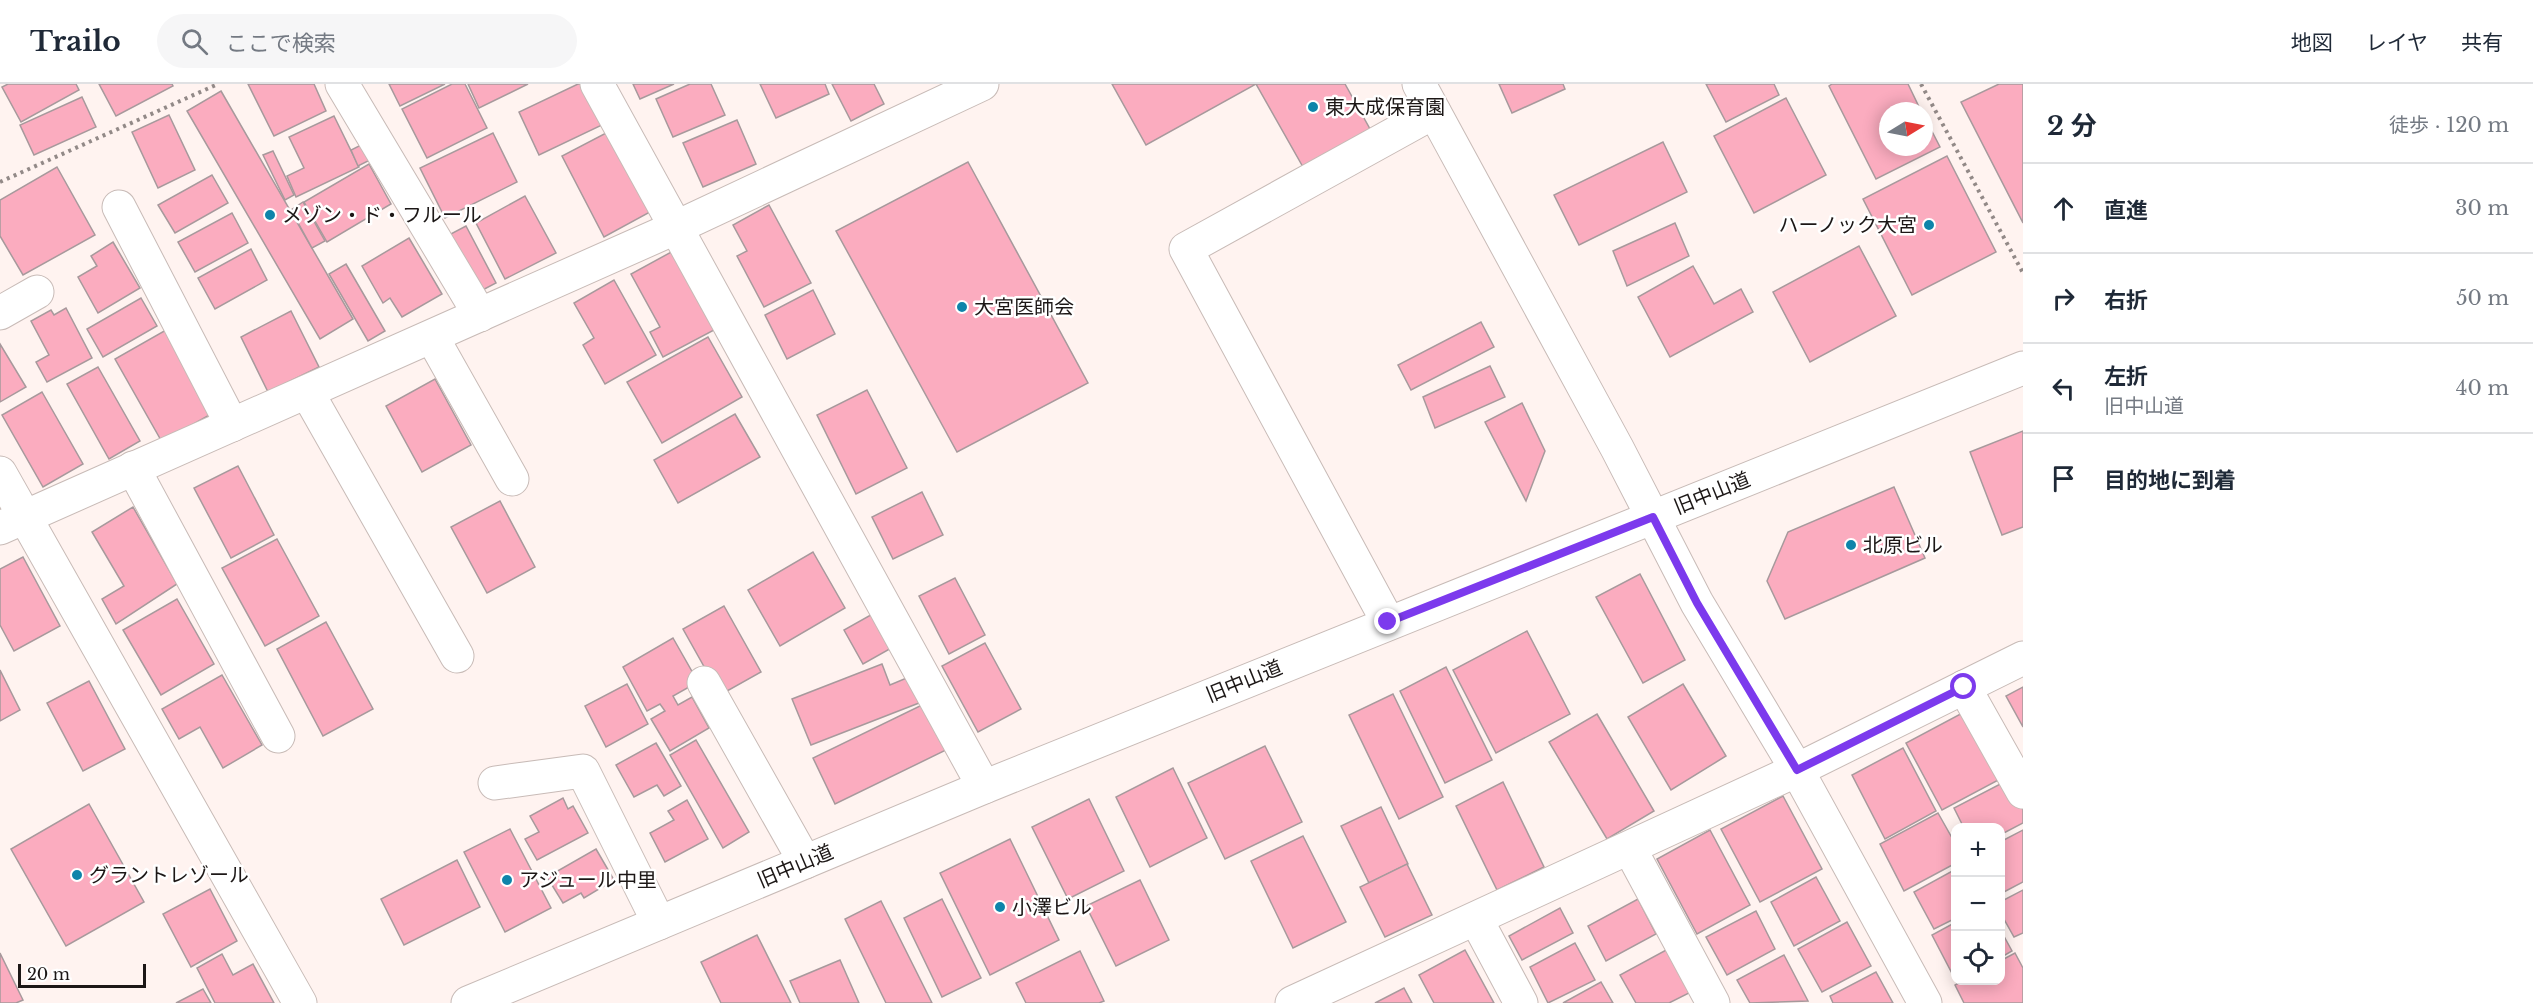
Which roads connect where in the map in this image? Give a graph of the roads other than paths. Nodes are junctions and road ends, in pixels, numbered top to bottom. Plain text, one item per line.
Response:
1 (342, 84) edge
2 (597, 84) edge
3 (982, 84) edge
4 (1419, 84) edge
5 (1434, 112) junction
6 (119, 207) dead end
7 (677, 228) junction
8 (37, 292) dead end
9 (0, 313) edge
10 (480, 315) junction
11 (432, 337) junction
12 (2023, 368) edge
13 (307, 392) junction
14 (232, 425) junction
15 (133, 468) junction
16 (0, 473) edge
17 (512, 479) dead end
18 (1653, 517) junction
19 (12, 523) edge
20 (1388, 622) junction
21 (457, 656) dead end
22 (2023, 657) edge
23 (704, 683) dead end
24 (1964, 687) junction
25 (278, 736) dead end
26 (1797, 770) junction
27 (495, 783) dead end
28 (984, 787) junction
29 (2023, 792) edge
30 (1630, 849) junction
31 (805, 862) junction
32 (1476, 919) junction
33 (659, 923) junction
34 (1308, 1000) edge
35 (300, 1003) edge
36 (468, 1003) edge
37 (1521, 1003) edge
38 (1713, 1003) edge
39 (1925, 1003) edge

1 - 10 street
2 - 7 street
3 - 7 street
4 - 5 street
5 - 18 street
5 - 20 street
6 - 14 street
7 - 10 street
7 - 28 street
8 - 9 street
10 - 11 street
11 - 13 street
11 - 17 street
12 - 18 street, 旧中山道
13 - 14 street
13 - 21 street
14 - 15 street
15 - 19 street
15 - 25 street
16 - 19 street
18 - 20 street, 旧中山道
18 - 26 street
19 - 35 street
20 - 28 street, 旧中山道
22 - 24 street
23 - 31 street
24 - 26 street
24 - 29 street
26 - 30 street
26 - 39 street
27 - 33 street
28 - 31 street, 旧中山道
30 - 32 street
30 - 38 street
31 - 33 street, 旧中山道
32 - 34 street
32 - 37 street
33 - 36 street, 旧中山道

